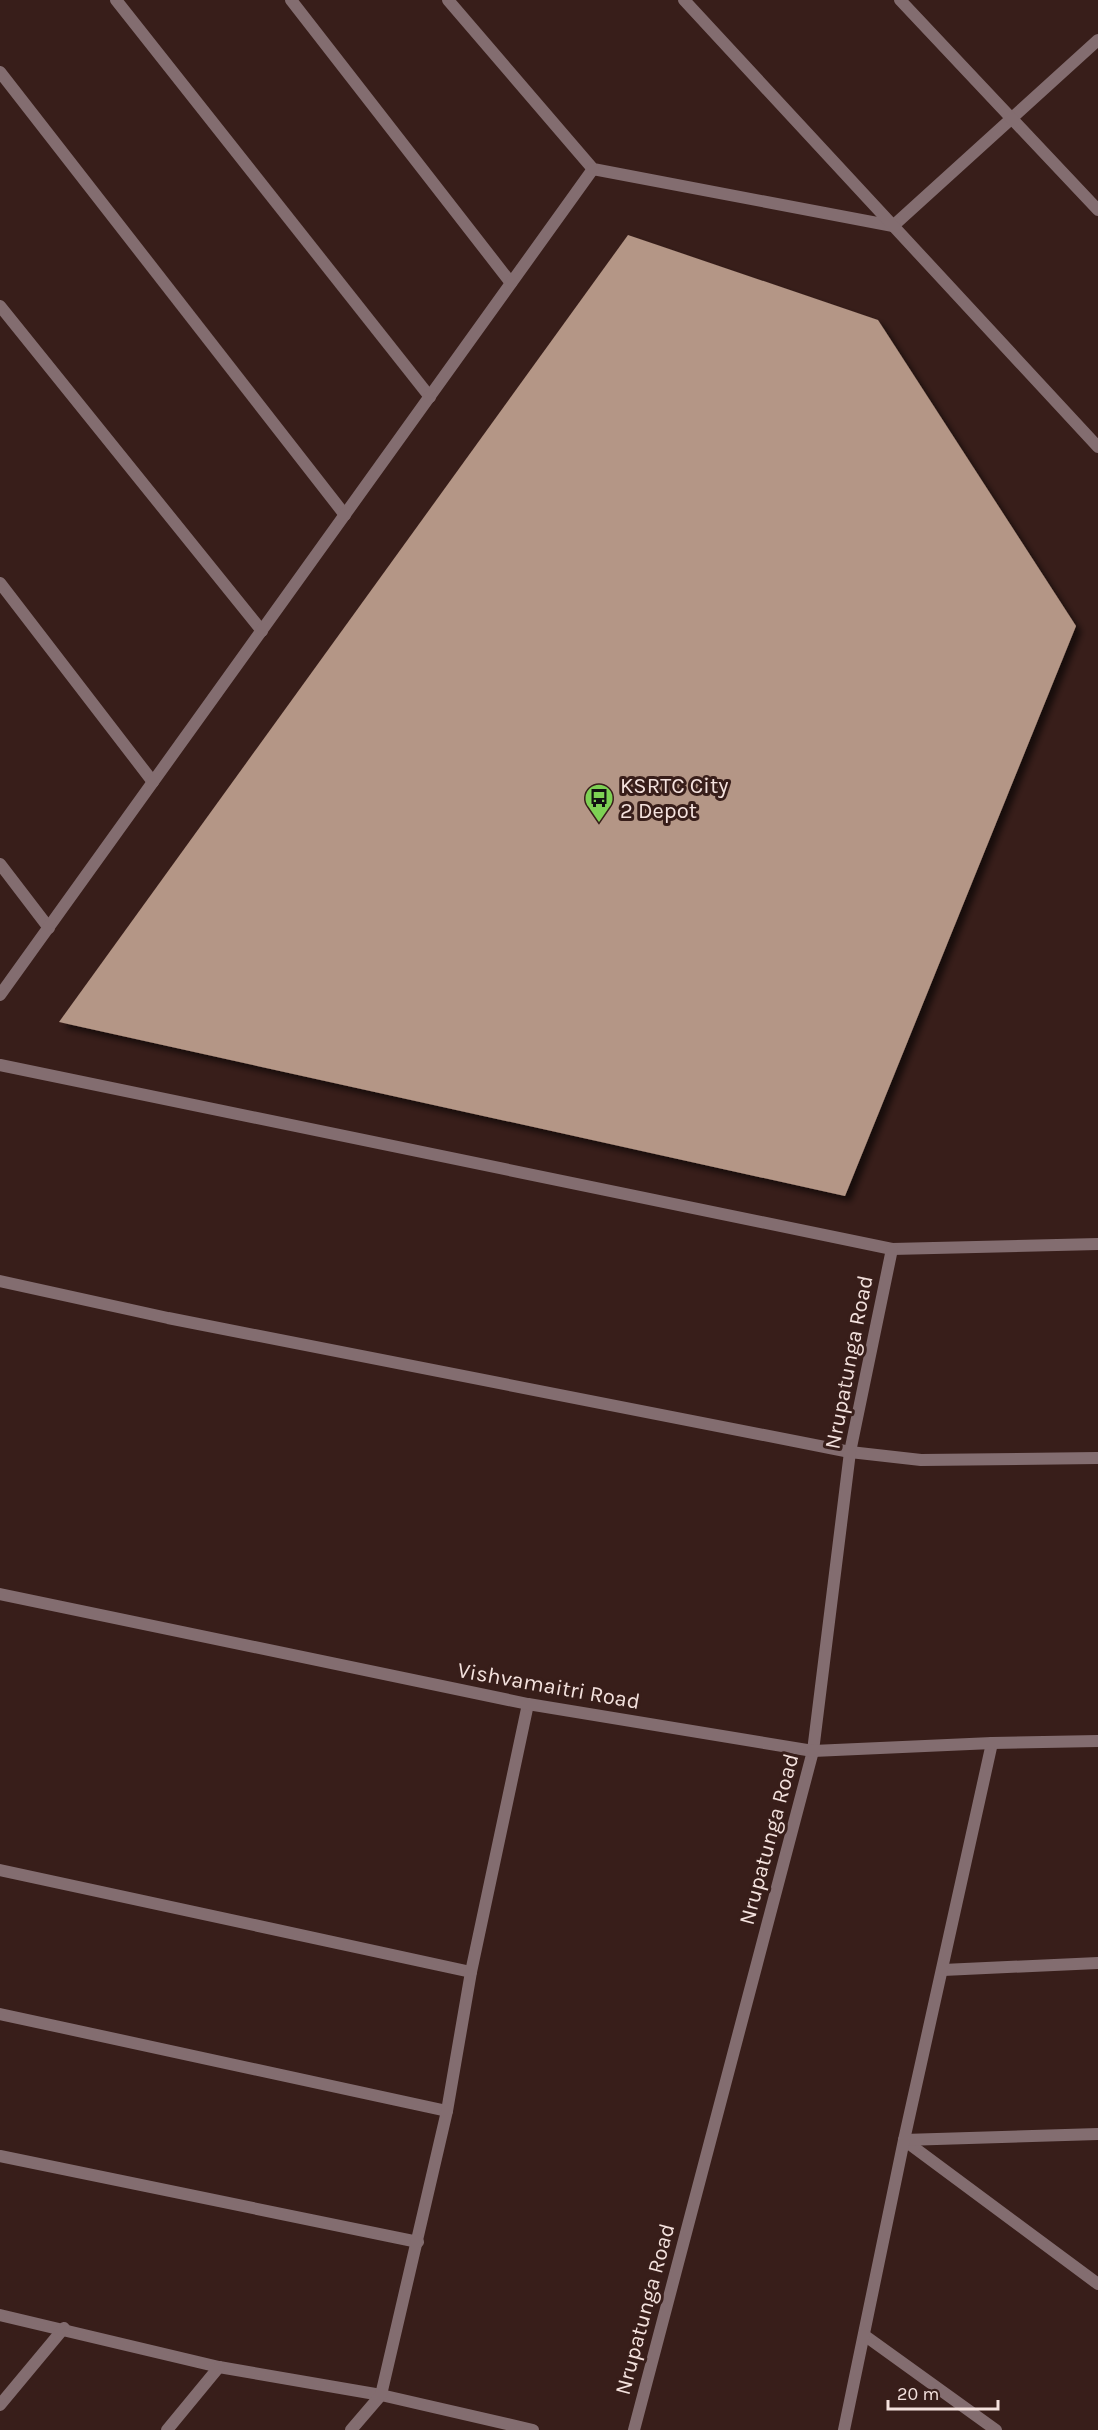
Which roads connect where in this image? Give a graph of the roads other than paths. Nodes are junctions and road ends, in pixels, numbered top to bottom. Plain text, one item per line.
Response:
1 (116, 0) edge
2 (291, 0) edge
3 (448, 0) edge
4 (684, 0) edge
5 (900, 0) edge
6 (1098, 39) edge
7 (0, 72) edge
8 (1011, 118) junction
9 (593, 169) junction
10 (1098, 210) edge
11 (893, 226) junction
12 (511, 283) junction
13 (0, 306) edge
14 (430, 397) junction
15 (1098, 447) edge
16 (345, 515) junction
17 (0, 583) edge
18 (262, 631) junction
19 (153, 782) junction
20 (0, 864) edge
21 (49, 928) junction
22 (0, 995) edge
23 (0, 1065) edge
24 (1098, 1244) edge
25 (892, 1249) junction
26 (0, 1281) edge
27 (850, 1452) junction
28 (1098, 1458) edge
29 (0, 1594) edge
30 (528, 1704) junction
31 (1098, 1741) edge
32 (992, 1743) junction
33 (813, 1751) junction
34 (0, 1870) edge
35 (1098, 1963) edge
36 (943, 1970) junction
37 (471, 1972) junction
38 (0, 2014) edge
39 (447, 2110) junction
40 (1098, 2134) edge
41 (904, 2140) junction
42 (0, 2156) edge
43 (418, 2242) junction
44 (1098, 2284) edge
45 (0, 2315) edge
46 (64, 2328) junction
47 (864, 2335) junction
48 (219, 2367) junction
49 (381, 2395) junction
50 (0, 2405) edge
51 (167, 2430) edge
52 (351, 2430) edge
53 (532, 2430) edge
54 (634, 2430) edge
55 (844, 2430) edge
56 (996, 2430) edge

1 - 14 street
2 - 12 street
3 - 9 street
4 - 11 street
5 - 8 street
6 - 8 street
7 - 16 street
8 - 10 street
8 - 11 street
9 - 11 street
9 - 12 street
11 - 15 street
12 - 14 street
13 - 18 street
14 - 16 street
16 - 18 street
17 - 19 street
18 - 19 street
19 - 21 street
20 - 21 street
21 - 22 street
23 - 25 street
24 - 25 street
25 - 27 street, Nrupatunga Road
26 - 27 street
27 - 28 street
27 - 33 street, Nrupatunga Road
29 - 30 street, Vishvamaitri Road
30 - 33 street, Vishvamaitri Road
30 - 37 street
31 - 32 street, Vishvamaitri Road
32 - 33 street, Vishvamaitri Road
32 - 36 street
33 - 54 street, Nrupatunga Road
34 - 37 street
35 - 36 street
36 - 41 street
37 - 39 street
38 - 39 street
39 - 43 street
40 - 41 street
41 - 44 street
41 - 47 street
42 - 43 street
43 - 49 street
45 - 46 street
46 - 48 street
46 - 50 street
47 - 55 street
47 - 56 street
48 - 49 street
48 - 51 street
49 - 52 street
49 - 53 street

